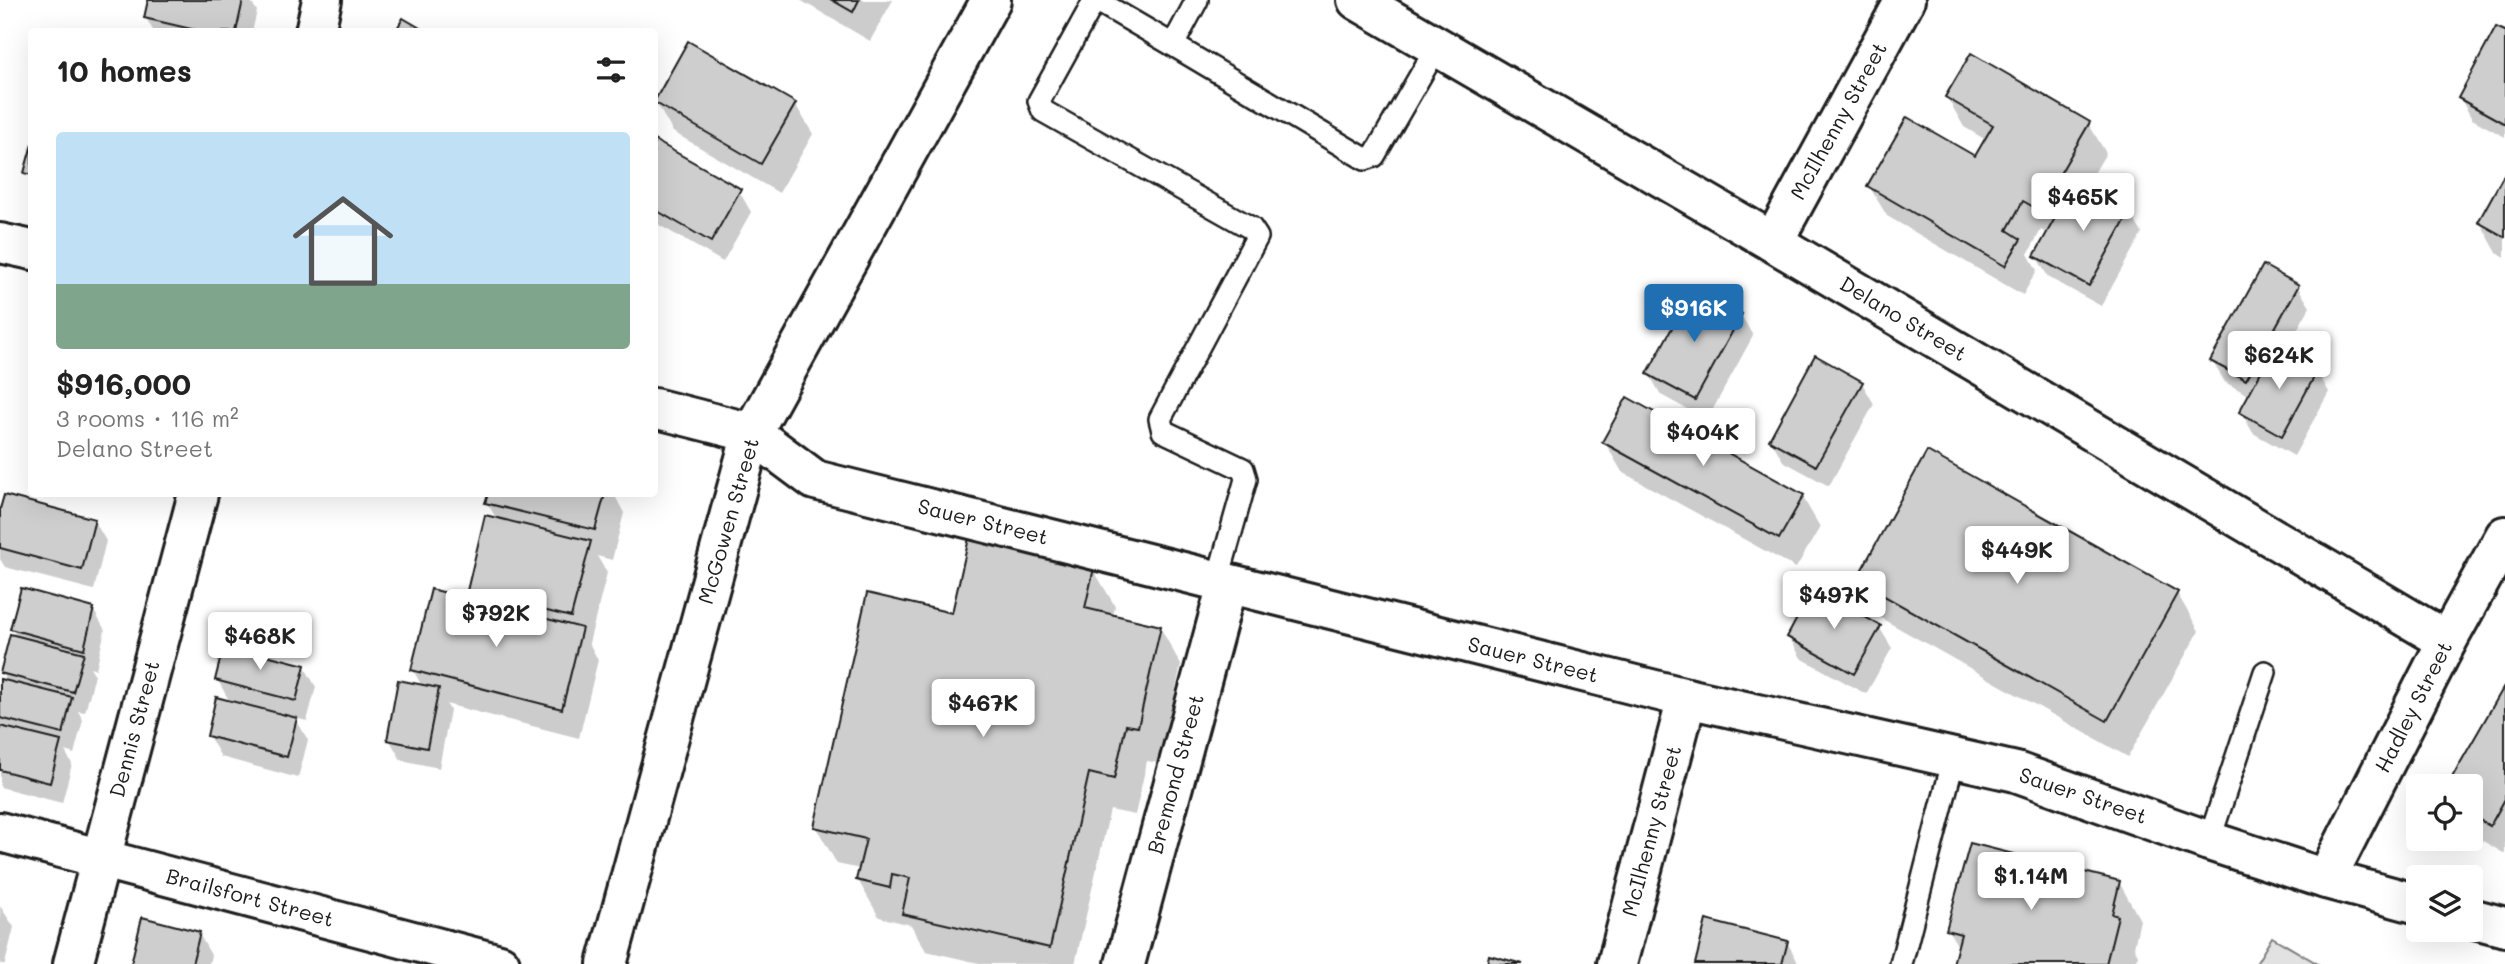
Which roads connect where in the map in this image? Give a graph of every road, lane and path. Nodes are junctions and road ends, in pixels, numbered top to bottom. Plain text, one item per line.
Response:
1 (322, 0) edge
2 (991, 0) edge
3 (1197, 0) edge
4 (1357, 0) edge
5 (1905, 0) edge
6 (315, 28) edge
7 (1173, 45) junction
8 (1437, 47) junction
9 (1773, 242) junction
10 (0, 243) edge
11 (28, 249) edge
12 (658, 409) edge
13 (752, 433) junction
14 (197, 497) edge
15 (2505, 536) edge
16 (1222, 583) junction
17 (2447, 641) junction
18 (2265, 672) dead end
19 (1687, 698) junction
20 (1954, 758) junction
21 (0, 832) edge
22 (2209, 841) junction
23 (100, 858) junction
24 (2326, 879) junction
25 (2406, 901) edge
26 (2483, 921) edge
27 (2505, 927) edge
28 (73, 964) edge
29 (500, 964) edge
30 (607, 964) edge
31 (1125, 964) edge
32 (1617, 964) edge
33 (1901, 964) edge

1 - 6 street
2 - 13 street, McGowen Street
3 - 7 lane
4 - 8 street, Delano Street
5 - 9 street, McIlhenny Street
7 - 8 lane
7 - 16 lane
8 - 9 street, Delano Street
9 - 17 street, Delano Street
10 - 11 street
12 - 13 street, Sauer Street
13 - 16 street, Sauer Street
13 - 30 street, McGowen Street
14 - 23 street, Dennis Street
15 - 17 street, Hadley Street
16 - 19 street, Sauer Street
16 - 31 street, Bremond Street
17 - 24 street, Hadley Street
18 - 22 lane
19 - 20 street, Sauer Street
19 - 32 street, McIlhenny Street
20 - 22 street, Sauer Street
20 - 33 lane
21 - 23 street, Brailsfort Street
22 - 24 street, Sauer Street
23 - 28 street, Dennis Street
23 - 29 street, Brailsfort Street
24 - 25 street, Sauer Street
26 - 27 street

